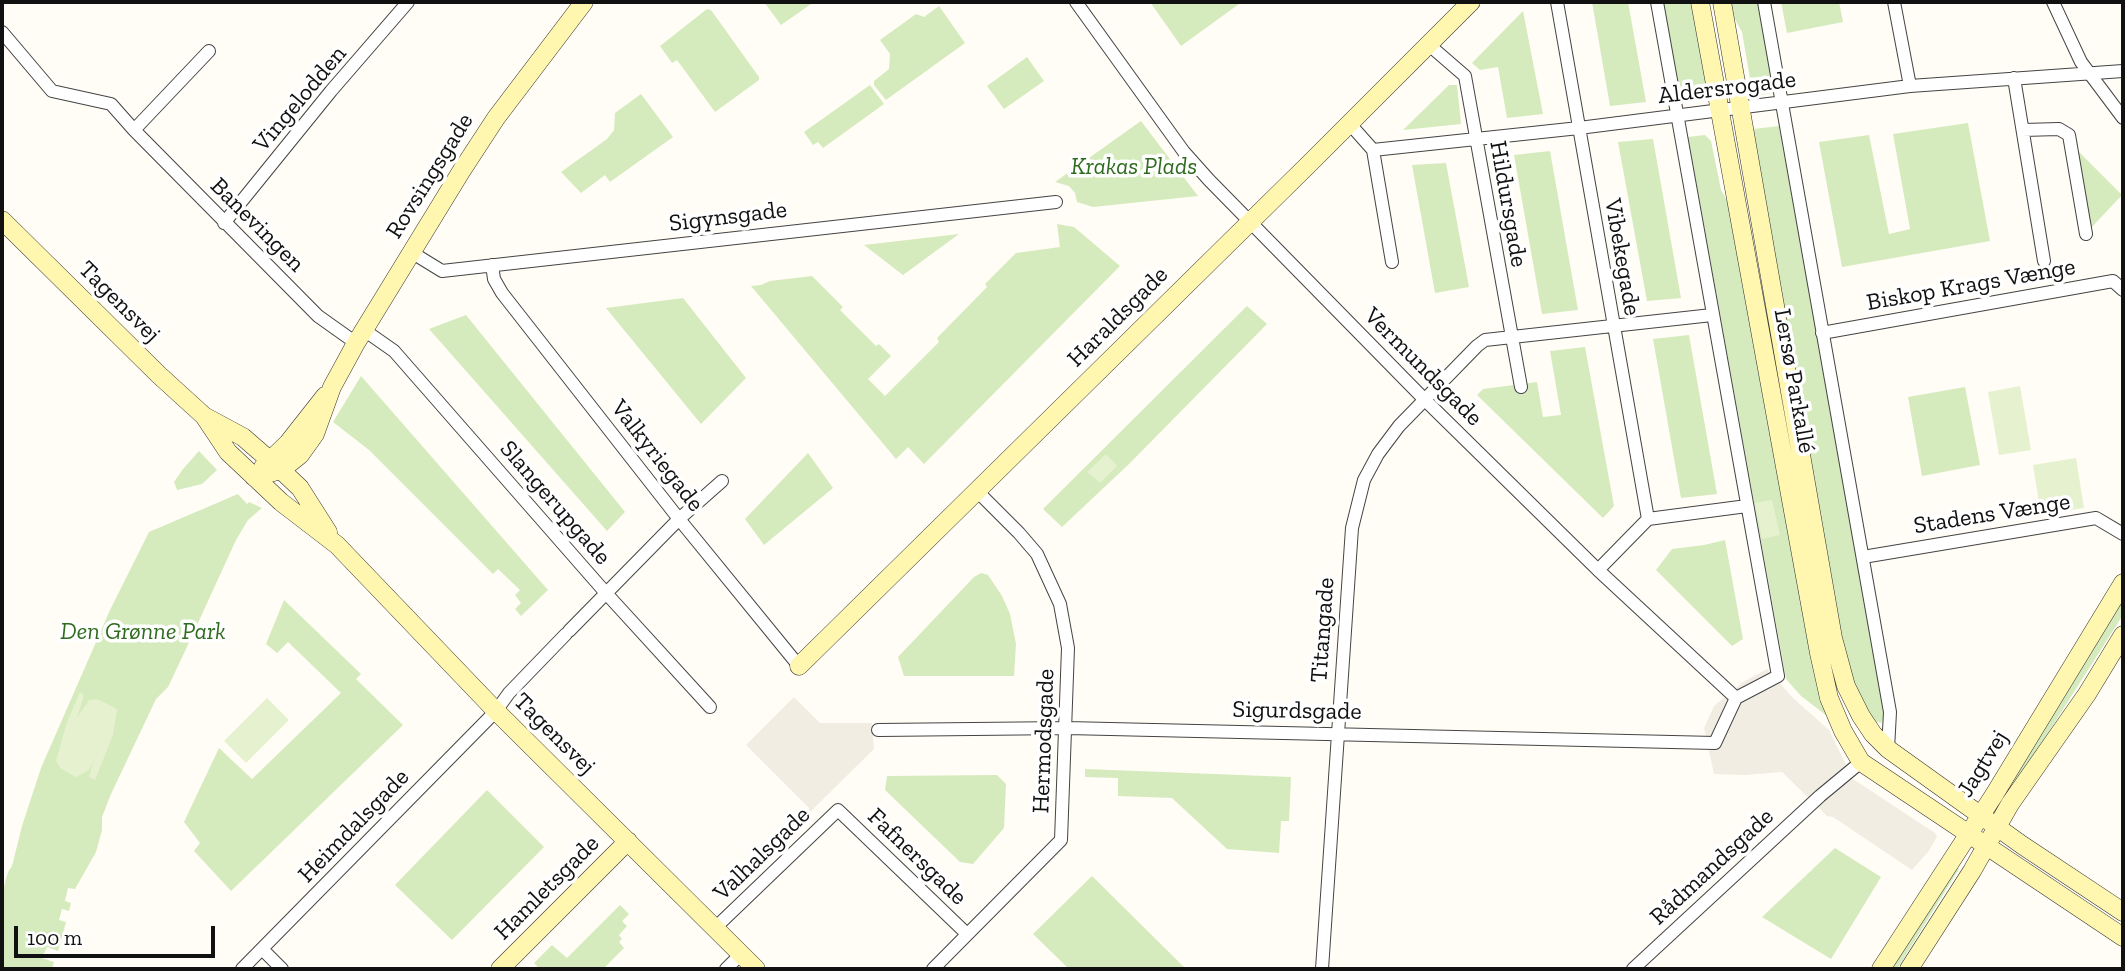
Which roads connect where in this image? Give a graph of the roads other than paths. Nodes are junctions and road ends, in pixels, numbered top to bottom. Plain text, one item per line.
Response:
1 (408, 2) edge
2 (584, 2) edge
3 (1076, 2) edge
4 (1557, 2) edge
5 (1657, 2) edge
6 (1700, 2) edge
7 (1722, 2) edge
8 (1764, 2) edge
9 (1894, 2) edge
10 (2053, 2) edge
11 (1460, 6) edge
12 (2, 32) edge
13 (1428, 44) junction
14 (209, 51) dead end
15 (2123, 71) edge
16 (2089, 74) junction
17 (2014, 78) junction
18 (1910, 86) junction
19 (1782, 102) junction
20 (1741, 107) junction
21 (1720, 110) junction
22 (1678, 116) junction
23 (2123, 118) edge
24 (1349, 122) junction
25 (1579, 128) junction
26 (134, 130) junction
27 (2023, 130) junction
28 (1475, 138) junction
29 (1373, 150) junction
30 (1056, 202) dead end
31 (2, 220) edge
32 (1250, 221) junction
33 (224, 222) junction
34 (2086, 234) dead end
35 (411, 252) junction
36 (2044, 261) dead end
37 (1392, 262) dead end
38 (492, 265) junction
39 (2123, 290) edge
40 (1712, 315) junction
41 (1613, 325) junction
42 (1822, 333) junction
43 (360, 336) junction
44 (1512, 337) junction
45 (1521, 387) dead end
46 (1424, 400) junction
47 (204, 415) junction
48 (275, 465) junction
49 (254, 477) junction
50 (722, 481) dead end
51 (977, 491) junction
52 (1746, 506) junction
53 (679, 519) junction
54 (1648, 519) junction
55 (2123, 534) edge
56 (337, 545) junction
57 (1863, 557) junction
58 (1598, 570) junction
59 (2123, 583) edge
60 (605, 592) junction
61 (2123, 635) edge
62 (799, 666) joint
63 (1736, 698) junction
64 (710, 707) dead end
65 (496, 711) junction
66 (1067, 728) junction
67 (878, 730) dead end
68 (1337, 733) junction
69 (1888, 749) junction
70 (1861, 762) junction
71 (838, 810) joint
72 (1981, 815) junction
73 (1997, 827) junction
74 (1968, 834) junction
75 (628, 841) junction
76 (1987, 846) junction
77 (2123, 912) edge
78 (715, 928) junction
79 (967, 934) junction
80 (2123, 937) edge
81 (262, 949) junction
82 (741, 954) junction
83 (242, 969) edge
84 (282, 969) edge
85 (500, 969) edge
86 (726, 969) edge
87 (756, 969) edge
88 (933, 969) edge
89 (1322, 969) edge
90 (1633, 969) edge
91 (1881, 969) edge
92 (1909, 969) edge

1 - 33 street, Vingelodden
2 - 35 street, Rovsingsgade
3 - 32 street, Vermundsgade
4 - 25 street, Vibekegade
5 - 22 street
6 - 21 street, Lersø Parkallé
7 - 20 street, Lersø Parkallé
8 - 19 street, Lersø Parkallé
9 - 18 street
10 - 16 street
11 - 13 street, Haraldsgade
12 - 26 street, Banevingen
13 - 24 street, Haraldsgade
13 - 28 street, Hildursgade
14 - 26 street
15 - 16 street, Aldersrogade
16 - 17 street, Aldersrogade
16 - 23 street
17 - 18 street, Aldersrogade
17 - 27 street
18 - 19 street, Aldersrogade
19 - 20 street, Aldersrogade
19 - 42 street, Lersø Parkallé
20 - 21 street, Aldersrogade
20 - 69 street, Lersø Parkallé
21 - 22 street, Aldersrogade
21 - 70 street, Lersø Parkallé
22 - 25 street, Aldersrogade
22 - 40 street
24 - 29 street
24 - 32 street, Haraldsgade
25 - 28 street, Aldersrogade
25 - 41 street, Vibekegade
26 - 33 street, Banevingen
27 - 34 street
27 - 36 street
28 - 29 street, Aldersrogade
28 - 44 street, Hildursgade
29 - 37 street
30 - 38 street, Sigynsgade
31 - 47 street, Tagensvej
32 - 46 street, Vermundsgade
32 - 51 street, Haraldsgade
33 - 43 street, Banevingen
35 - 38 street, Sigynsgade
35 - 43 street, Rovsingsgade
38 - 53 street, Valkyriegade
39 - 42 street, Biskop Krags Vænge
40 - 41 street, Titangade
40 - 52 street
41 - 44 street, Titangade
41 - 54 street, Vibekegade
42 - 57 street, Lersø Parkallé
43 - 48 street, Rovsingsgade
43 - 60 street, Slangerupgade
44 - 45 street, Hildursgade
44 - 46 street, Titangade
46 - 58 street, Vermundsgade
46 - 68 street, Titangade
47 - 48 street, Tagensvej
47 - 49 street, Tagensvej
48 - 49 street, Rovsingsgade
48 - 56 street, Tagensvej
49 - 56 street, Tagensvej
50 - 53 street, Heimdalsgade
51 - 62 street, Haraldsgade
51 - 66 street, Hermodsgade
52 - 54 street
52 - 63 street
53 - 60 street, Heimdalsgade
53 - 62 street, Valkyriegade
54 - 58 street
55 - 57 street, Stadens Vænge
56 - 65 street, Tagensvej
57 - 69 street, Lersø Parkallé
58 - 63 street, Vermundsgade
59 - 72 street, Jagtvej
60 - 64 street, Slangerupgade
60 - 65 street, Heimdalsgade
61 - 73 street, Jagtvej
63 - 68 street, Sigurdsgade
65 - 75 street, Tagensvej
65 - 81 street, Heimdalsgade
66 - 67 street, Sigurdsgade
66 - 68 street, Sigurdsgade
66 - 79 street, Hermodsgade
68 - 89 street, Titangade
69 - 72 street, Lersø Parkallé
70 - 74 street, Lersø Parkallé
70 - 90 street, Rådmandsgade
71 - 78 street, Valhalsgade
71 - 79 street, Fafnersgade
72 - 73 street, Lersø Parkallé
72 - 74 street, Jagtvej
73 - 76 street, Jagtvej
73 - 77 street, Lersø Parkallé
74 - 76 street, Lersø Parkallé
74 - 91 street, Jagtvej
75 - 78 street, Tagensvej
75 - 85 street, Hamletsgade
76 - 80 street, Lersø Parkallé
76 - 92 street, Jagtvej
78 - 82 street, Tagensvej
79 - 88 street, Hermodsgade
81 - 83 street, Heimdalsgade
81 - 84 street
82 - 86 street
82 - 87 street, Tagensvej

